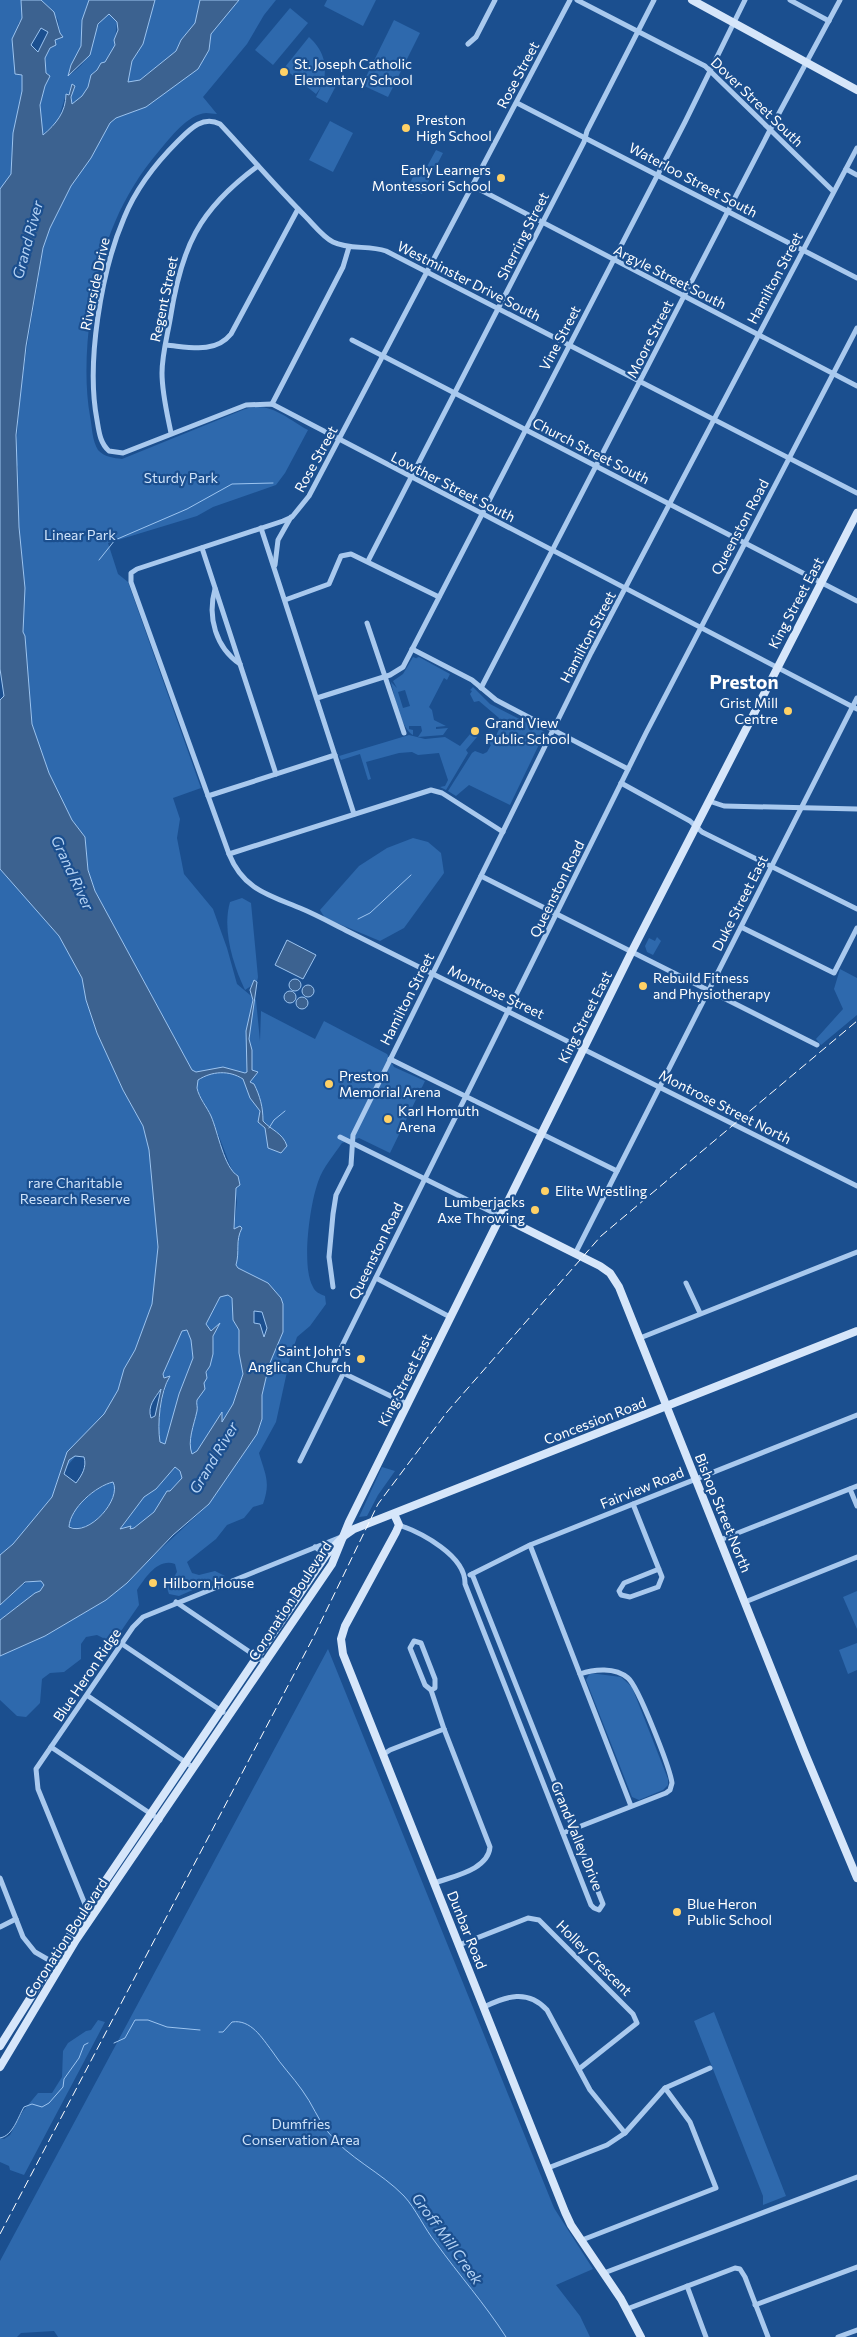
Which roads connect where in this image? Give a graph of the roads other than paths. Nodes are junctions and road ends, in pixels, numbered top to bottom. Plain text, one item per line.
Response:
1 (495, 0) edge
2 (570, 0) edge
3 (577, 0) edge
4 (654, 0) edge
5 (692, 0) edge
6 (745, 0) edge
7 (790, 0) edge
8 (840, 0) edge
9 (829, 21) junction
10 (733, 22) junction
11 (637, 31) junction
12 (468, 44) dead end
13 (806, 64) junction
14 (710, 70) junction
15 (857, 90) edge
16 (517, 103) junction
17 (204, 121) joint
18 (770, 130) junction
19 (585, 137) junction
20 (857, 148) edge
21 (258, 166) junction
22 (846, 169) junction
23 (657, 175) junction
24 (857, 175) edge
25 (472, 186) junction
26 (833, 191) junction
27 (298, 209) junction
28 (728, 212) junction
29 (542, 223) junction
30 (349, 247) junction
31 (803, 250) junction
32 (613, 260) junction
33 (426, 272) junction
34 (857, 278) edge
35 (684, 297) junction
36 (498, 309) junction
37 (857, 328) edge
38 (758, 335) junction
39 (352, 340) dead end
40 (166, 345) junction
41 (570, 345) junction
42 (383, 356) junction
43 (833, 374) junction
44 (641, 382) junction
45 (857, 386) edge
46 (454, 393) junction
47 (272, 404) junction
48 (714, 419) junction
49 (524, 430) junction
50 (171, 434) junction
51 (339, 441) junction
52 (789, 459) junction
53 (596, 467) junction
54 (411, 477) junction
55 (857, 493) edge
56 (669, 504) junction
57 (482, 513) junction
58 (857, 513) edge
59 (292, 516) junction
60 (261, 528) junction
61 (745, 543) junction
62 (202, 548) junction
63 (553, 552) junction
64 (368, 561) junction
65 (275, 568) junction
66 (820, 583) junction
67 (215, 588) junction
68 (626, 589) junction
69 (439, 597) junction
70 (284, 600) junction
71 (857, 601) edge
72 (367, 623) dead end
73 (701, 628) junction
74 (412, 649) junction
75 (240, 664) junction
76 (776, 668) junction
77 (385, 676) junction
78 (481, 688) junction
79 (317, 698) junction
80 (857, 698) edge
81 (855, 708) edge
82 (553, 730) junction
83 (404, 733) dead end
84 (335, 755) junction
85 (628, 770) junction
86 (276, 774) junction
87 (621, 784) junction
88 (208, 796) junction
89 (709, 801) junction
90 (801, 808) junction
91 (857, 810) edge
92 (354, 814) junction
93 (696, 827) junction
94 (503, 832) junction
95 (229, 854) junction
96 (771, 867) junction
97 (481, 876) junction
98 (290, 904) joint
99 (857, 909) edge
100 (557, 914) junction
101 (741, 927) junction
102 (857, 928) edge
103 (632, 951) junction
104 (433, 974) junction
105 (709, 990) junction
106 (509, 1012) junction
107 (817, 1045) dead end
108 (583, 1048) junction
109 (390, 1059) junction
110 (660, 1087) junction
111 (466, 1096) junction
112 (541, 1134) junction
113 (340, 1137) dead end
114 (353, 1142) junction
115 (616, 1171) junction
116 (425, 1178) junction
117 (857, 1186) edge
118 (500, 1216) junction
119 (576, 1252) junction
120 (857, 1252) edge
121 (376, 1278) junction
122 (686, 1283) dead end
123 (333, 1287) dead end
124 (700, 1313) junction
125 (450, 1317) junction
126 (857, 1331) edge
127 (640, 1338) junction
128 (343, 1374) junction
129 (407, 1404) junction
130 (667, 1406) junction
131 (857, 1415) edge
132 (300, 1461) dead end
133 (696, 1478) junction
134 (857, 1486) edge
135 (850, 1489) junction
136 (633, 1504) junction
137 (857, 1506) edge
138 (394, 1514) junction
139 (399, 1525) junction
140 (344, 1536) junction
141 (720, 1540) junction
142 (530, 1544) junction
143 (315, 1547) junction
144 (326, 1555) junction
145 (857, 1557) edge
146 (659, 1569) junction
147 (472, 1574) junction
148 (466, 1577) junction
149 (298, 1596) junction
150 (306, 1601) junction
151 (176, 1602) junction
152 (745, 1602) junction
153 (497, 1637) junction
154 (487, 1641) junction
155 (122, 1644) junction
156 (256, 1658) junction
157 (266, 1663) junction
158 (580, 1674) junction
159 (432, 1690) junction
160 (88, 1696) junction
161 (523, 1701) junction
162 (513, 1704) junction
163 (221, 1710) junction
164 (229, 1716) junction
165 (444, 1729) junction
166 (51, 1747) junction
167 (384, 1754) junction
168 (185, 1762) junction
169 (547, 1764) junction
170 (194, 1768) junction
171 (536, 1768) junction
172 (631, 1806) junction
173 (152, 1813) junction
174 (160, 1820) junction
175 (572, 1829) junction
176 (563, 1833) junction
177 (128, 1848) junction
178 (136, 1854) junction
179 (588, 1866) junction
180 (577, 1870) junction
181 (0, 1878) edge
182 (857, 1878) edge
183 (435, 1883) junction
184 (87, 1908) junction
185 (94, 1915) junction
186 (16, 1919) junction
187 (0, 1927) edge
188 (459, 1945) junction
189 (51, 1962) junction
190 (60, 1968) junction
191 (484, 2006) junction
192 (0, 2046) edge
193 (3, 2054) edge
194 (0, 2067) edge
195 (710, 2068) dead end
196 (579, 2069) junction
197 (665, 2088) junction
198 (625, 2132) junction
199 (548, 2168) junction
200 (857, 2177) edge
201 (582, 2240) junction
202 (857, 2267) edge
203 (604, 2273) junction
204 (687, 2286) junction
205 (756, 2304) junction
206 (627, 2309) junction
207 (857, 2330) edge
208 (641, 2337) edge
209 (706, 2337) edge
210 (768, 2337) edge
211 (838, 2337) edge

1 - 12 street
2 - 16 street, Rose Street
3 - 11 street, Dover Street South
4 - 11 street, Sherring Street
5 - 10 main road
6 - 10 street, Vine Street
7 - 9 street
8 - 9 street, Moore Street
9 - 13 street, Moore Street
10 - 13 main road
10 - 14 street, Vine Street
11 - 14 street, Dover Street South
11 - 19 street, Sherring Street
13 - 15 main road
13 - 18 street, Moore Street
14 - 18 street, Dover Street South
14 - 23 street, Vine Street
16 - 19 street, Waterloo Street South
16 - 25 street, Rose Street
17 - 21 street, Westminster Drive South
17 - 50 street, Riverside Drive
18 - 26 street, Dover Street South
18 - 28 street, Moore Street
19 - 23 street, Waterloo Street South
19 - 29 street, Sherring Street
20 - 22 street, Hamilton Street
21 - 27 street, Westminster Drive South
21 - 40 street, Regent Street
22 - 24 street
22 - 26 street, Hamilton Street
23 - 28 street, Waterloo Street South
23 - 32 street, Vine Street
25 - 29 street, Argyle Street South
25 - 33 street, Rose Street
26 - 31 street, Hamilton Street
27 - 30 street, Westminster Drive South
27 - 40 street
28 - 31 street, Waterloo Street South
28 - 35 street, Moore Street
29 - 32 street, Argyle Street South
29 - 36 street, Sherring Street
30 - 33 street, Westminster Drive South
30 - 47 street
31 - 34 street, Waterloo Street South
31 - 38 street, Hamilton Street
32 - 35 street, Argyle Street South
32 - 41 street, Vine Street
33 - 36 street, Westminster Drive South
33 - 42 street, Rose Street
35 - 38 street, Argyle Street South
35 - 44 street, Moore Street
36 - 41 street, Westminster Drive South
36 - 46 street, Sherring Street
37 - 43 street, Queenston Road
38 - 43 street, Argyle Street South
38 - 48 street, Hamilton Street
39 - 42 street, Church Street South
40 - 50 street, Regent Street
41 - 44 street, Westminster Drive South
41 - 49 street, Vine Street
42 - 46 street, Church Street South
42 - 51 street, Rose Street
43 - 45 street, Argyle Street South
43 - 52 street, Queenston Road
44 - 48 street, Westminster Drive South
44 - 53 street, Moore Street
46 - 49 street, Church Street South
46 - 54 street, Sherring Street
47 - 50 street
47 - 51 street, Lowther Street South
48 - 52 street, Westminster Drive South
48 - 56 street, Hamilton Street
49 - 53 street, Church Street South
49 - 57 street, Vine Street
51 - 54 street, Lowther Street South
51 - 59 street, Rose Street
52 - 55 street, Westminster Drive South
52 - 61 street, Queenston Road
53 - 56 street, Church Street South
53 - 63 street, Moore Street
54 - 57 street, Lowther Street South
54 - 64 street, Sherring Street
56 - 61 street, Church Street South
56 - 68 street, Hamilton Street
57 - 63 street, Lowther Street South
57 - 69 street, Vine Street
58 - 66 main road, King Street East
59 - 60 street, Rose Street
59 - 65 street
60 - 62 street, Rose Street
60 - 65 street
61 - 66 street, Church Street South
61 - 73 street, Queenston Road
62 - 67 street
62 - 88 street, Rose Street
63 - 68 street, Lowther Street South
63 - 78 street, Moore Street
64 - 69 street
64 - 70 street
65 - 70 street
66 - 71 street, Church Street South
66 - 76 main road, King Street East
67 - 75 street
67 - 75 street
68 - 73 street, Lowther Street South
68 - 82 street, Hamilton Street
69 - 74 street, Vine Street
70 - 79 street
72 - 77 street
73 - 76 street, Lowther Street South
73 - 85 street, Queenston Road
74 - 77 street, Vine Street
74 - 78 street
75 - 86 street
76 - 81 street, Lowther Street South
76 - 89 main road, King Street East
77 - 79 street, Vine Street
77 - 83 street
78 - 82 street
79 - 84 street
80 - 81 street, Duke Street East
81 - 90 street, Duke Street East
82 - 85 street
82 - 94 street, Hamilton Street
84 - 86 street
84 - 92 street
85 - 87 street, Queenston Road
86 - 88 street
87 - 93 street
87 - 100 street, Queenston Road
88 - 95 street, Rose Street
89 - 90 street
89 - 93 main road, King Street East
90 - 91 street
90 - 96 street, Duke Street East
92 - 94 street
92 - 95 street
93 - 96 street
93 - 103 main road, King Street East
94 - 97 street, Hamilton Street
95 - 98 street, Rose Street
96 - 99 street
96 - 101 street, Duke Street East
97 - 100 street
97 - 104 street, Hamilton Street
98 - 104 street, Montrose Street
100 - 103 street
100 - 106 street, Queenston Road
101 - 102 street
101 - 105 street, Duke Street East
103 - 105 street
103 - 108 main road, King Street East
104 - 106 street, Montrose Street
104 - 109 street, Hamilton Street
105 - 107 street
105 - 110 street, Duke Street East
106 - 108 street, Montrose Street
106 - 111 street, Queenston Road
108 - 110 street, Montrose Street North
108 - 112 main road, King Street East
109 - 111 street
109 - 114 street, Hamilton Street
110 - 115 street, Duke Street East
110 - 117 street, Montrose Street North
111 - 112 street
111 - 116 street, Queenston Road
112 - 115 street
112 - 118 main road, King Street East
113 - 114 street
114 - 116 street
114 - 123 street, Hamilton Street
115 - 119 street, Duke Street East
116 - 118 street
116 - 121 street, Queenston Road
118 - 119 main road, Bishop Street North
118 - 125 main road, King Street East
119 - 127 main road, Bishop Street North
120 - 124 street
121 - 125 street
121 - 128 street, Queenston Road
122 - 124 street
124 - 127 street
125 - 129 main road, King Street East
126 - 130 main road, Concession Road
127 - 130 main road, Bishop Street North
128 - 129 street
128 - 132 street
129 - 140 main road, King Street East
130 - 133 main road, Bishop Street North
130 - 138 main road, Concession Road
131 - 133 street, Fairview Road
133 - 136 street, Fairview Road
133 - 141 main road, Bishop Street North
134 - 135 street
135 - 137 street
135 - 141 street
136 - 142 street, Fairview Road
136 - 146 street
138 - 139 main road
138 - 140 main road, Concession Road
139 - 148 street, Grand Valley Drive
139 - 167 main road, Dunbar Road
140 - 143 street, Blue Heron Ridge
140 - 144 main road, Coronation Boulevard
140 - 150 main road, Coronation Boulevard
141 - 152 main road, Bishop Street North
142 - 147 street, Fairview Road
142 - 158 street
143 - 144 street
143 - 151 street, Blue Heron Ridge
144 - 149 main road, Coronation Boulevard
145 - 152 street
146 - 146 street
147 - 148 street, Fairview Road
147 - 153 street, Grand Valley Drive
148 - 154 street, Grand Valley Drive
149 - 150 main road
149 - 156 main road, Coronation Boulevard
150 - 157 main road, Coronation Boulevard
151 - 155 street, Blue Heron Ridge
151 - 156 street
152 - 182 main road, Bishop Street North
153 - 154 street
153 - 161 street, Grand Valley Drive
154 - 162 street, Grand Valley Drive
155 - 160 street, Blue Heron Ridge
155 - 163 street
156 - 157 street
156 - 163 main road, Coronation Boulevard
157 - 164 main road, Coronation Boulevard
158 - 172 street
158 - 172 street
159 - 159 street
159 - 165 street
160 - 166 street, Blue Heron Ridge
160 - 168 street
161 - 162 street
161 - 169 street, Grand Valley Drive
162 - 171 street, Grand Valley Drive
163 - 164 street
163 - 168 main road, Coronation Boulevard
164 - 170 main road, Coronation Boulevard
165 - 167 street
165 - 183 street
166 - 173 street
166 - 184 street, Blue Heron Ridge
167 - 183 main road, Dunbar Road
168 - 170 street
168 - 173 main road, Coronation Boulevard
169 - 171 street
169 - 175 street, Grand Valley Drive
170 - 174 main road, Coronation Boulevard
171 - 176 street, Grand Valley Drive
172 - 175 street
173 - 174 street
173 - 177 main road, Coronation Boulevard
174 - 178 main road, Coronation Boulevard
175 - 176 street
175 - 179 street, Grand Valley Drive
176 - 180 street, Grand Valley Drive
177 - 178 main road
177 - 184 main road, Coronation Boulevard
178 - 185 main road, Coronation Boulevard
179 - 180 street
179 - 180 street, Grand Valley Drive
181 - 186 street
183 - 188 main road, Dunbar Road
184 - 185 street, Blue Heron Ridge
184 - 189 main road, Coronation Boulevard
185 - 190 main road, Coronation Boulevard
186 - 187 street
186 - 189 street
188 - 191 main road, Dunbar Road
188 - 196 street, Holley Crescent
189 - 190 street
189 - 192 main road, Coronation Boulevard
190 - 193 main road, Coronation Boulevard
191 - 196 street
191 - 199 main road, Dunbar Road
193 - 194 main road, Coronation Boulevard
195 - 197 street
196 - 198 street
197 - 198 street
197 - 201 street
198 - 199 street
199 - 201 main road, Dunbar Road
200 - 203 street
201 - 203 main road, Dunbar Road
202 - 205 street
203 - 206 main road, Dunbar Road
204 - 205 street
204 - 206 street
204 - 209 street
205 - 210 street
206 - 208 main road, Dunbar Road
207 - 211 street

